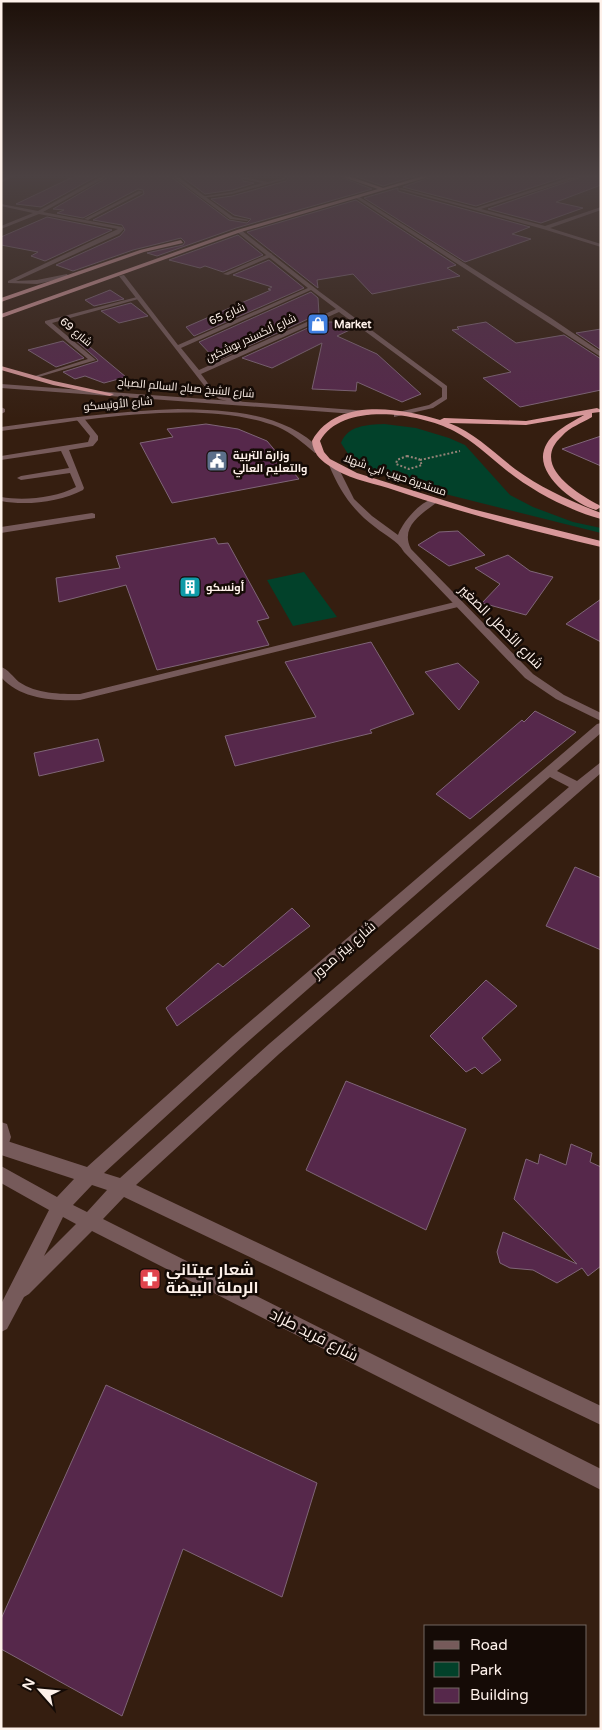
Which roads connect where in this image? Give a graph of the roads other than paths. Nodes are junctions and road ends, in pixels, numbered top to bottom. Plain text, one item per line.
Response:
1 (64, 257) edge
2 (123, 257) edge
3 (141, 257) edge
4 (164, 257) edge
5 (168, 257) edge
6 (268, 257) edge
7 (274, 257) edge
8 (452, 257) edge
9 (226, 274) dead end
10 (67, 276) junction
11 (122, 276) junction
12 (1, 282) edge
13 (10, 282) junction
14 (312, 288) junction
15 (139, 298) junction
16 (3, 299) edge
17 (1, 308) edge
18 (340, 309) junction
19 (1, 316) edge
20 (1, 321) edge
21 (178, 347) junction
22 (601, 355) edge
23 (1, 368) edge
24 (198, 373) junction
25 (34, 378) junction
26 (1, 386) edge
27 (110, 394) junction
28 (262, 406) junction
29 (369, 413) junction
30 (397, 415) junction
31 (80, 419) junction
32 (427, 419) junction
33 (1, 429) edge
34 (62, 449) junction
35 (318, 451) junction
36 (1, 458) edge
37 (333, 465) junction
38 (73, 470) junction
39 (21, 478) dead end
40 (1, 499) edge
41 (433, 502) junction
42 (601, 510) edge
43 (92, 516) dead end
44 (601, 516) edge
45 (1, 530) edge
46 (402, 541) junction
47 (601, 544) edge
48 (459, 604) junction
49 (1, 670) edge
50 (601, 717) edge
51 (601, 727) edge
52 (601, 766) edge
53 (549, 772) junction
54 (578, 786) junction
55 (1, 1129) edge
56 (1, 1145) edge
57 (1, 1174) edge
58 (89, 1176) junction
59 (122, 1187) junction
60 (59, 1208) junction
61 (89, 1222) junction
62 (18, 1293) junction
63 (1, 1324) edge
64 (601, 1416) edge
65 (601, 1480) edge

1 - 13 street
2 - 10 highway
3 - 17 highway
4 - 19 highway
5 - 11 highway
6 - 9 street
7 - 14 street
8 - 22 street
10 - 13 street
10 - 16 highway
11 - 15 street
11 - 20 highway
12 - 13 street
12 - 16 street
14 - 18 street
14 - 21 street, شارع 65
15 - 21 street
15 - 25 street, شارع 69
18 - 24 street, شارع ألكسندر بوشكين
18 - 30 street
21 - 24 street
23 - 25 highway
24 - 28 street
25 - 27 highway
26 - 27 street, شارع الشيخ صباح السالم الصباح
27 - 28 street, شارع الشيخ صباح السالم الصباح
28 - 29 street, شارع الشيخ صباح السالم الصباح
29 - 30 highway
29 - 35 highway
30 - 32 highway
31 - 33 street, شارع الأونيسكو
31 - 34 street
31 - 35 street, شارع الأونيسكو
32 - 42 highway
32 - 44 highway
34 - 36 street
34 - 38 street
35 - 37 highway, مستديرة حبيب ابي شهلا
37 - 41 highway, مستديرة حبيب ابي شهلا
37 - 46 street
38 - 39 street
38 - 40 street
41 - 46 street
41 - 47 highway, مستديرة حبيب ابي شهلا
43 - 45 street
46 - 48 street, شارع الأخطل الصغير
48 - 49 street
48 - 50 street, شارع الأخطل الصغير
51 - 53 street, شارع بيتر مدور
52 - 54 street
53 - 54 street
53 - 58 street, شارع بيتر مدور
54 - 59 street
55 - 56 street
56 - 58 street
57 - 60 street, شارع فريد طراد
58 - 59 street
58 - 60 street, شارع بيتر مدور
59 - 61 street
59 - 64 street
60 - 61 street, شارع فريد طراد
60 - 62 street, شارع بيتر مدور
61 - 62 street
61 - 65 street, شارع فريد طراد
62 - 63 street

